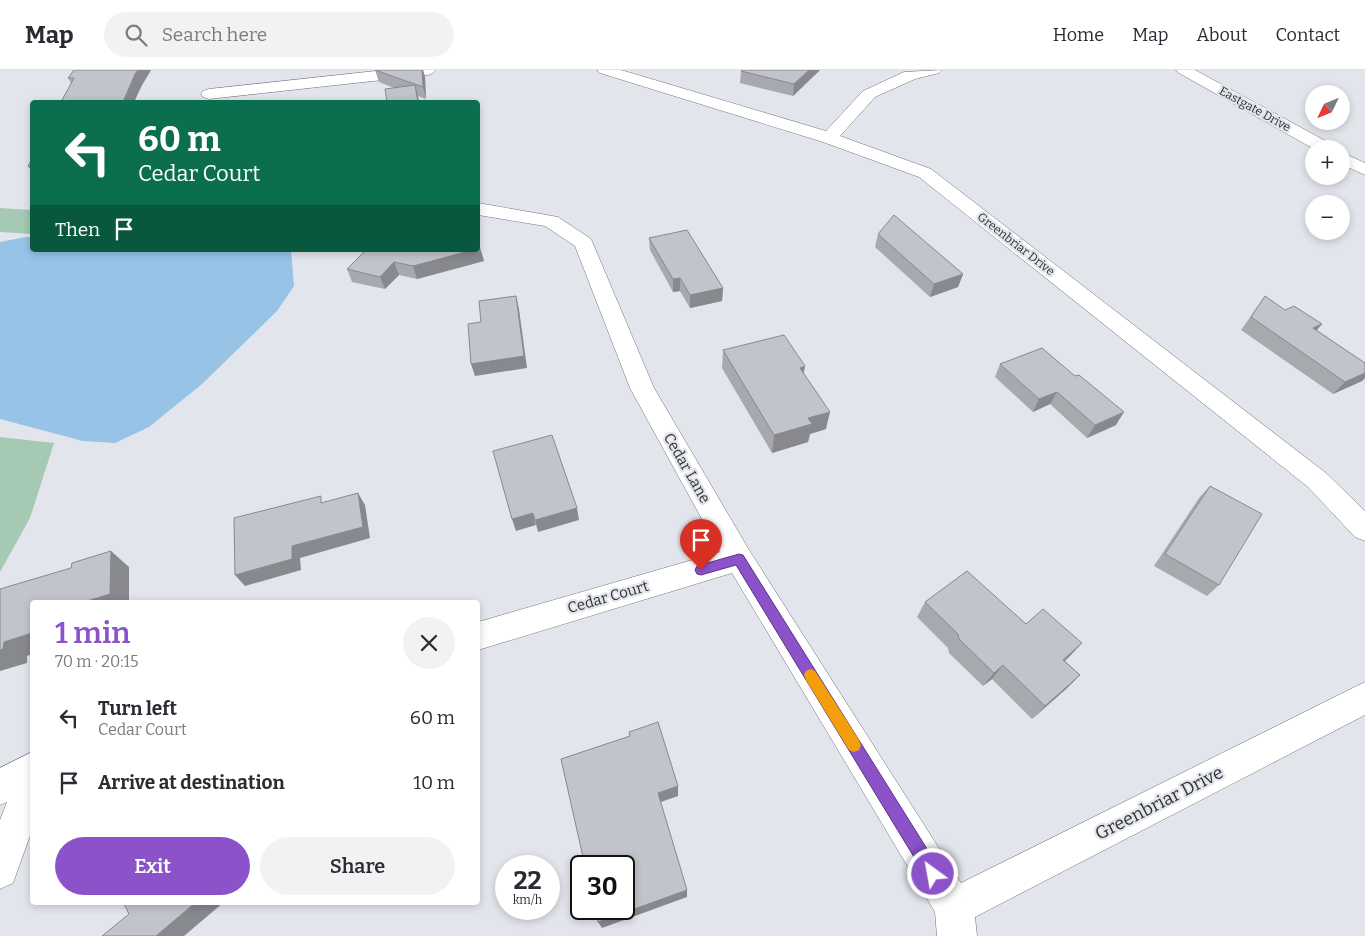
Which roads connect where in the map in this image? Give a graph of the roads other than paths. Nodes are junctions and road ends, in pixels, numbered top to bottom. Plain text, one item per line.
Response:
1 (428, 70) edge
2 (605, 70) edge
3 (934, 70) edge
4 (1184, 70) edge
5 (215, 78) dead end
6 (207, 98) edge
7 (829, 138) junction
8 (1311, 140) edge
9 (1350, 161) edge
10 (1365, 170) edge
11 (480, 209) edge
12 (1365, 529) edge
13 (739, 559) junction
14 (480, 635) edge
15 (1365, 698) edge
16 (30, 770) edge
17 (0, 787) edge
18 (30, 787) edge
19 (0, 870) edge
20 (955, 922) edge

1 - 6 street
2 - 7 street, Greenbriar Drive
3 - 7 street
4 - 8 street, Eastgate Drive
5 - 6 street
7 - 12 street, Greenbriar Drive
9 - 10 street
11 - 13 street, Cedar Lane
13 - 14 street, Cedar Court
13 - 20 street, Cedar Lane
15 - 20 street, Greenbriar Drive
16 - 17 street
18 - 19 street

